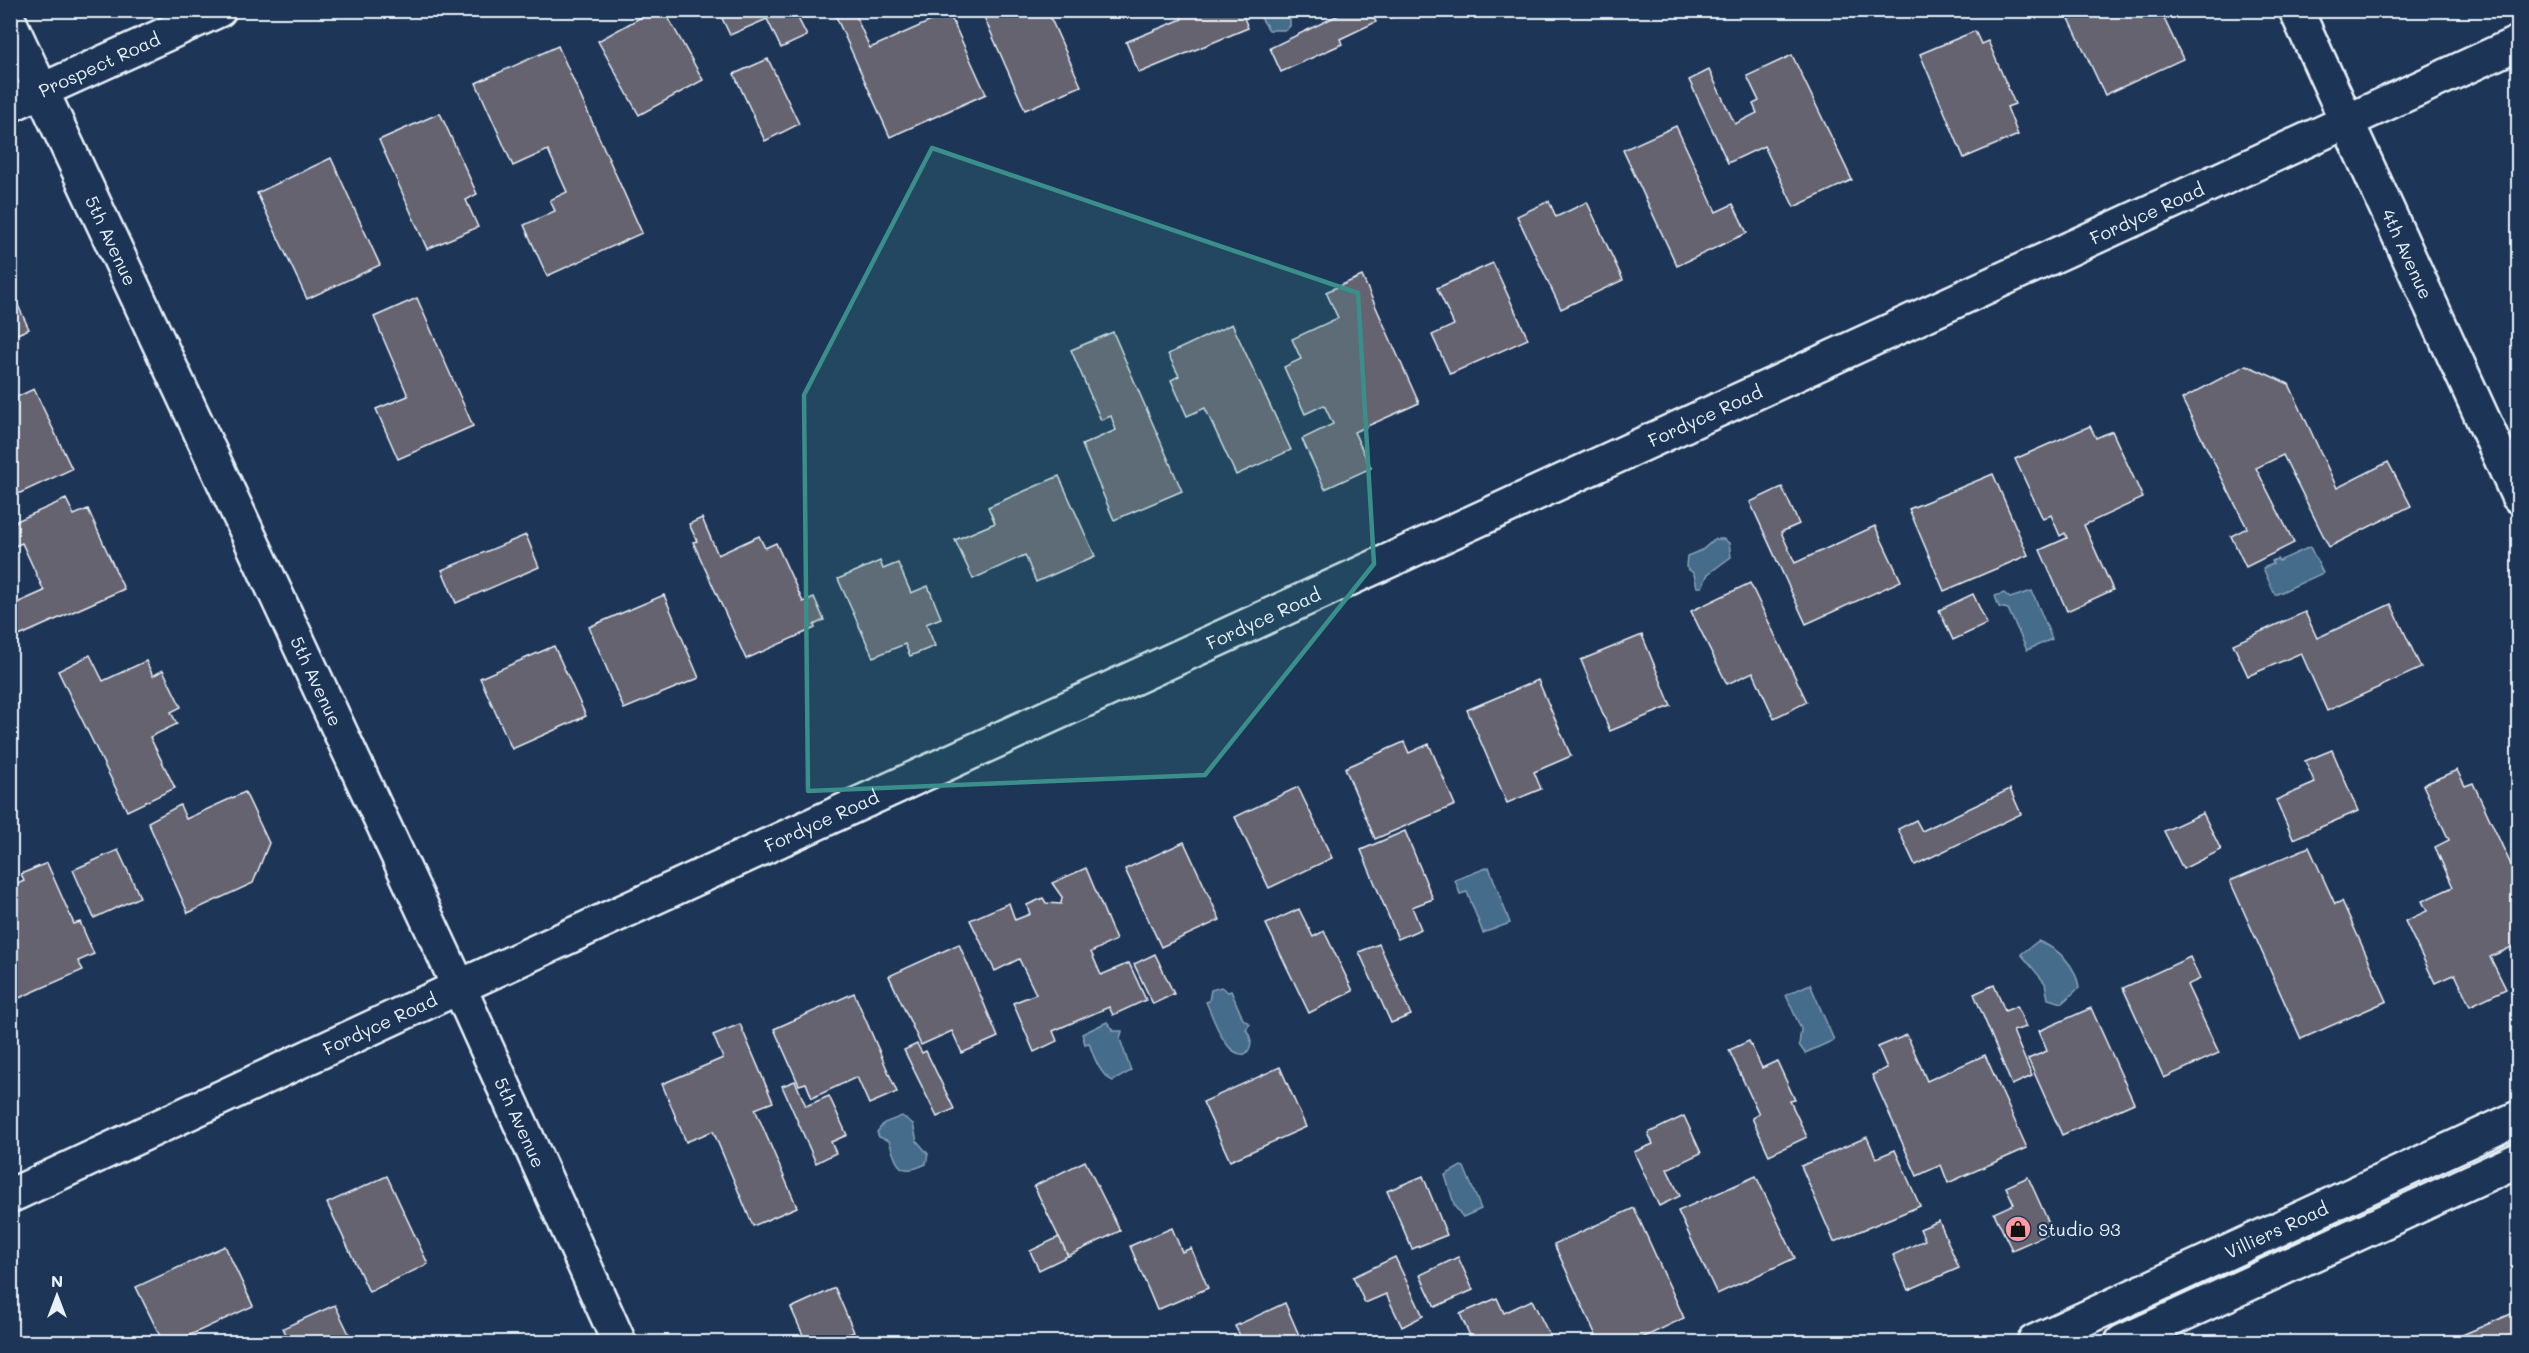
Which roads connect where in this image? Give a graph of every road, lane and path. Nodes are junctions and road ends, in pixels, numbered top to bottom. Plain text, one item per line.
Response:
1 (219, 10) edge
2 (2296, 10) edge
3 (10, 23) edge
4 (2518, 43) edge
5 (43, 91) junction
6 (10, 105) edge
7 (2348, 121) junction
8 (2518, 496) edge
9 (459, 987) junction
10 (2518, 1118) edge
11 (2518, 1160) edge
12 (10, 1196) edge
13 (619, 1342) edge
14 (2034, 1342) edge
15 (2122, 1342) edge

1 - 5 street, Prospect Road
2 - 7 street, 4th Avenue
3 - 5 street, 5th Avenue
4 - 7 street, Fordyce Road
5 - 6 street, Prospect Road
5 - 9 street, 5th Avenue
7 - 8 street, 4th Avenue
7 - 9 street, Fordyce Road
9 - 12 street, Fordyce Road
9 - 13 street, 5th Avenue
10 - 14 street, Villiers Road
11 - 15 street, Villiers Road

